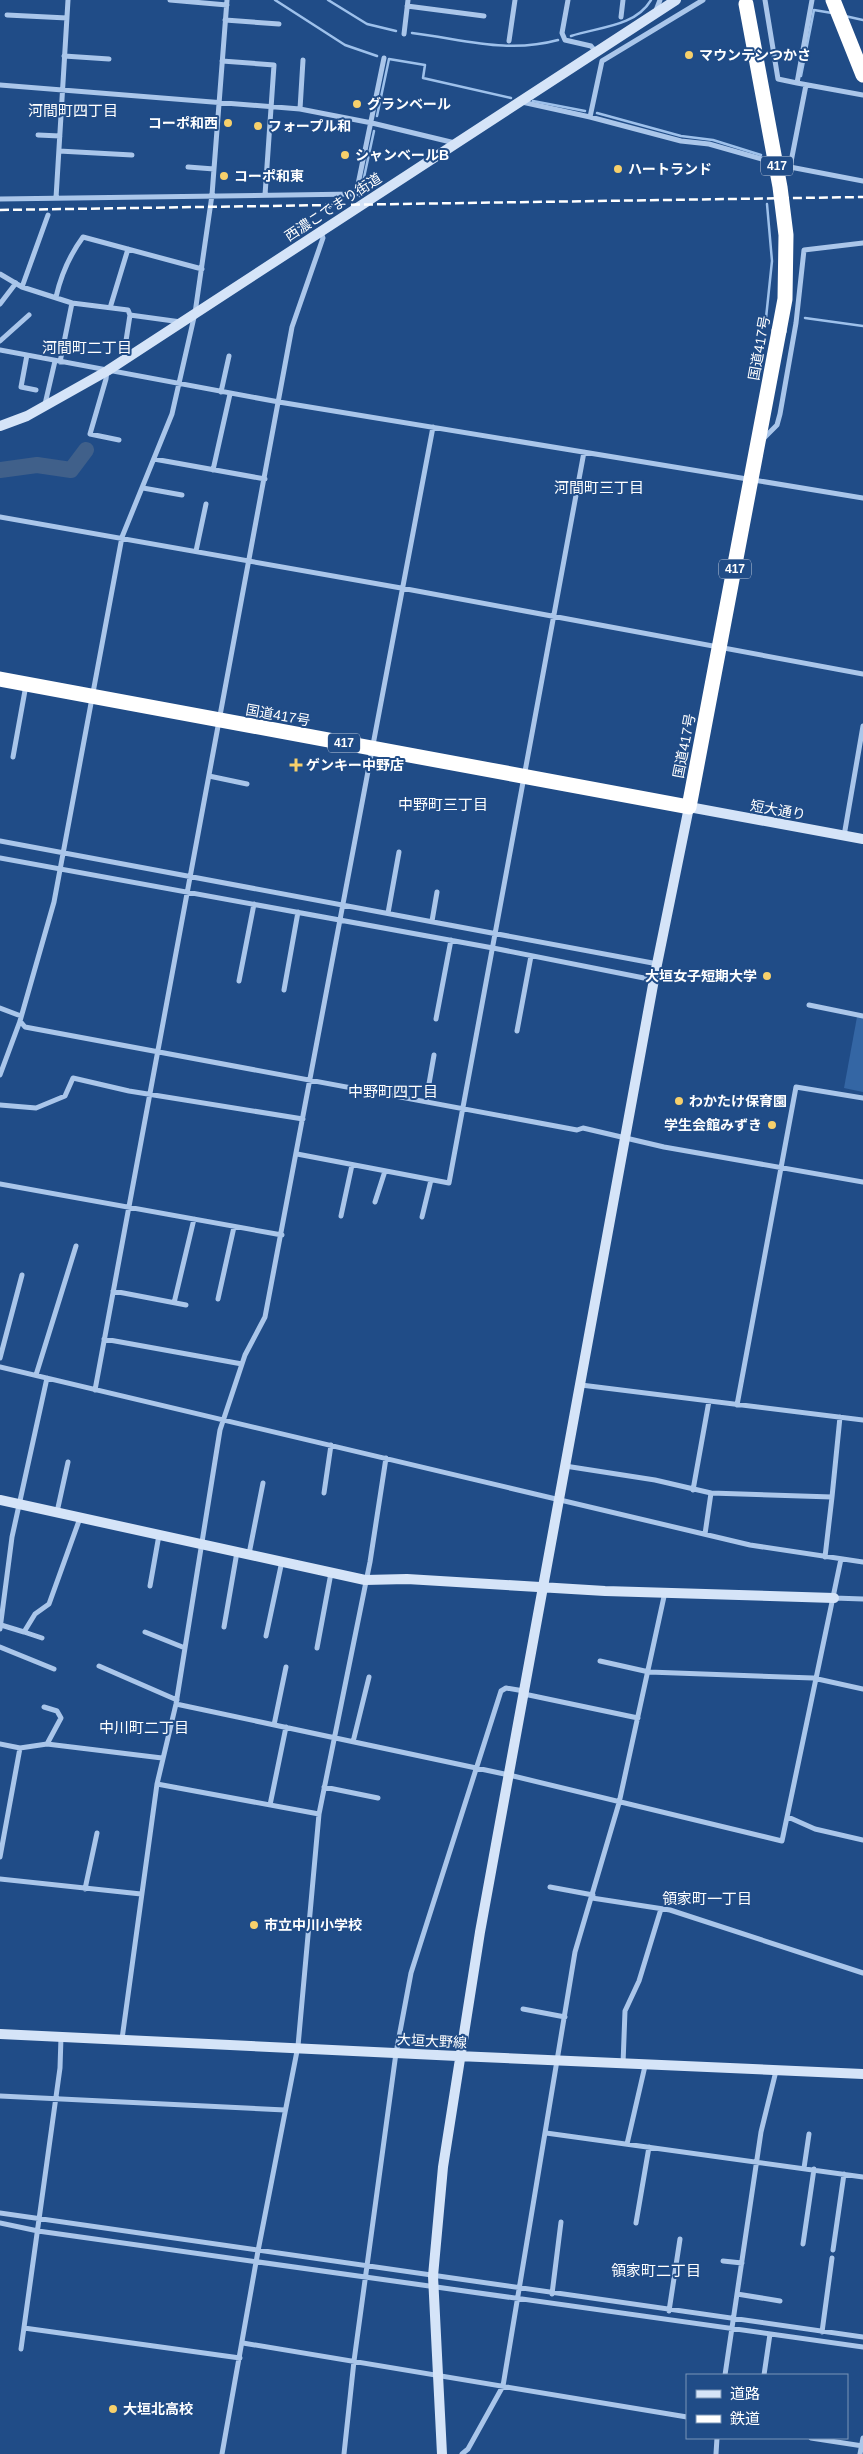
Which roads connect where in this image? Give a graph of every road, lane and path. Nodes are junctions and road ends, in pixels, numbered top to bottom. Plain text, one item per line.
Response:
1 (68, 0) edge
2 (170, 0) edge
3 (515, 0) edge
4 (567, 0) edge
5 (623, 0) edge
6 (660, 0) edge
7 (676, 0) edge
8 (703, 0) edge
9 (765, 0) edge
10 (812, 0) edge
11 (832, 0) edge
12 (227, 2) edge
13 (745, 2) edge
14 (408, 3) edge
15 (655, 13) junction
16 (7, 14) dead end
17 (484, 16) dead end
18 (621, 17) dead end
19 (67, 18) junction
20 (225, 20) junction
21 (279, 24) dead end
22 (404, 34) dead end
23 (509, 41) dead end
24 (596, 52) junction
25 (64, 56) junction
26 (384, 58) dead end
27 (109, 59) dead end
28 (303, 60) dead end
29 (222, 61) junction
30 (863, 75) edge
31 (797, 83) junction
32 (0, 85) edge
33 (806, 85) junction
34 (62, 90) junction
35 (863, 95) edge
36 (219, 101) junction
37 (519, 102) junction
38 (271, 106) junction
39 (300, 109) junction
40 (590, 117) junction
41 (372, 123) junction
42 (38, 135) dead end
43 (60, 136) junction
44 (456, 143) junction
45 (59, 151) junction
46 (132, 156) dead end
47 (188, 167) dead end
48 (790, 168) junction
49 (214, 169) junction
50 (863, 181) edge
51 (265, 194) junction
52 (212, 195) junction
53 (56, 198) junction
54 (0, 199) edge
55 (48, 215) dead end
56 (321, 232) junction
57 (863, 243) edge
58 (128, 250) junction
59 (202, 269) junction
60 (0, 274) edge
61 (16, 283) junction
62 (22, 287) junction
63 (56, 297) junction
64 (72, 303) junction
65 (0, 304) edge
66 (110, 308) junction
67 (195, 313) junction
68 (29, 315) dead end
69 (130, 315) junction
70 (181, 322) junction
71 (0, 341) edge
72 (0, 350) edge
73 (27, 355) junction
74 (229, 356) dead end
75 (57, 361) junction
76 (122, 361) junction
77 (107, 371) junction
78 (180, 385) junction
79 (36, 390) dead end
80 (221, 392) junction
81 (230, 394) junction
82 (279, 402) junction
83 (44, 407) junction
84 (0, 426) edge
85 (433, 427) junction
86 (118, 440) dead end
87 (759, 443) junction
88 (584, 452) junction
89 (154, 458) junction
90 (213, 470) junction
91 (265, 479) junction
92 (751, 480) junction
93 (143, 488) junction
94 (182, 496) dead end
95 (863, 498) edge
96 (206, 504) dead end
97 (0, 517) edge
98 (122, 537) junction
99 (196, 551) junction
100 (250, 561) junction
101 (401, 588) junction
102 (554, 617) junction
103 (720, 648) junction
104 (863, 674) edge
105 (0, 679) edge
106 (27, 684) junction
107 (91, 696) junction
108 (219, 720) junction
109 (863, 726) edge
110 (372, 748) junction
111 (13, 757) dead end
112 (209, 776) junction
113 (524, 777) junction
114 (247, 784) dead end
115 (689, 807) junction
116 (844, 836) junction
117 (863, 839) edge
118 (0, 841) edge
119 (399, 852) dead end
120 (64, 855) junction
121 (0, 858) edge
122 (61, 867) junction
123 (190, 879) junction
124 (188, 890) junction
125 (437, 892) dead end
126 (254, 904) junction
127 (342, 907) junction
128 (298, 912) junction
129 (388, 913) junction
130 (340, 918) junction
131 (432, 921) junction
132 (496, 934) junction
133 (451, 940) junction
134 (493, 946) junction
135 (531, 956) junction
136 (656, 971) junction
137 (238, 980) dead end
138 (284, 990) dead end
139 (809, 1005) dead end
140 (0, 1008) edge
141 (863, 1016) edge
142 (21, 1019) junction
143 (436, 1019) dead end
144 (517, 1031) dead end
145 (159, 1052) junction
146 (434, 1056) dead end
147 (0, 1075) edge
148 (310, 1080) junction
149 (151, 1093) junction
150 (863, 1098) edge
151 (426, 1101) junction
152 (0, 1106) edge
153 (462, 1108) junction
154 (304, 1119) junction
155 (625, 1137) junction
156 (297, 1154) junction
157 (352, 1165) junction
158 (781, 1166) junction
159 (385, 1171) junction
160 (431, 1180) junction
161 (863, 1182) edge
162 (0, 1184) edge
163 (375, 1202) dead end
164 (130, 1208) junction
165 (341, 1216) dead end
166 (422, 1217) dead end
167 (194, 1219) junction
168 (234, 1227) junction
169 (282, 1235) junction
170 (76, 1246) dead end
171 (22, 1275) dead end
172 (113, 1291) junction
173 (218, 1299) dead end
174 (174, 1303) junction
175 (186, 1305) dead end
176 (104, 1339) junction
177 (0, 1358) edge
178 (242, 1364) junction
179 (0, 1367) edge
180 (36, 1375) junction
181 (48, 1378) junction
182 (581, 1384) junction
183 (94, 1390) junction
184 (709, 1401) junction
185 (737, 1405) junction
186 (840, 1417) junction
187 (223, 1420) junction
188 (863, 1420) edge
189 (331, 1446) junction
190 (386, 1458) junction
191 (68, 1462) dead end
192 (565, 1466) junction
193 (263, 1483) dead end
194 (693, 1490) junction
195 (324, 1493) dead end
196 (711, 1493) junction
197 (832, 1497) junction
198 (0, 1500) edge
199 (559, 1500) junction
200 (20, 1504) junction
201 (57, 1513) junction
202 (80, 1517) junction
203 (159, 1534) junction
204 (705, 1534) junction
205 (201, 1544) junction
206 (237, 1552) junction
207 (249, 1554) junction
208 (825, 1557) junction
209 (841, 1559) junction
210 (282, 1561) junction
211 (863, 1562) edge
212 (332, 1572) junction
213 (365, 1580) junction
214 (150, 1586) dead end
215 (543, 1588) junction
216 (664, 1592) junction
217 (834, 1598) junction
218 (863, 1599) edge
219 (0, 1627) edge
220 (224, 1627) dead end
221 (24, 1632) junction
222 (145, 1632) dead end
223 (266, 1636) dead end
224 (42, 1638) dead end
225 (0, 1647) edge
226 (185, 1648) junction
227 (317, 1648) dead end
228 (600, 1661) dead end
229 (98, 1666) dead end
230 (286, 1667) dead end
231 (54, 1669) dead end
232 (649, 1672) junction
233 (369, 1677) dead end
234 (817, 1679) junction
235 (863, 1690) edge
236 (523, 1693) junction
237 (176, 1702) junction
238 (44, 1707) dead end
239 (638, 1718) junction
240 (274, 1725) junction
241 (286, 1727) junction
242 (335, 1737) junction
243 (353, 1742) junction
244 (0, 1744) edge
245 (47, 1744) junction
246 (20, 1748) junction
247 (162, 1758) junction
248 (477, 1770) junction
249 (508, 1775) junction
250 (157, 1784) junction
251 (324, 1787) junction
252 (378, 1798) dead end
253 (619, 1803) junction
254 (270, 1805) junction
255 (319, 1814) junction
256 (788, 1816) junction
257 (97, 1833) dead end
258 (863, 1840) edge
259 (0, 1856) edge
260 (0, 1879) edge
261 (550, 1887) dead end
262 (85, 1889) junction
263 (141, 1894) junction
264 (593, 1897) junction
265 (661, 1909) junction
266 (863, 1973) edge
267 (523, 2009) dead end
268 (565, 2017) junction
269 (0, 2034) edge
270 (61, 2037) junction
271 (122, 2039) junction
272 (298, 2046) junction
273 (396, 2053) junction
274 (460, 2057) junction
275 (558, 2062) junction
276 (623, 2065) junction
277 (645, 2066) junction
278 (776, 2071) junction
279 (863, 2074) edge
280 (0, 2096) edge
281 (56, 2099) junction
282 (286, 2110) junction
283 (546, 2133) junction
284 (809, 2134) dead end
285 (627, 2144) junction
286 (649, 2147) junction
287 (757, 2161) junction
288 (804, 2168) junction
289 (814, 2170) junction
290 (844, 2174) junction
291 (863, 2177) edge
292 (0, 2213) edge
293 (39, 2220) junction
294 (561, 2222) dead end
295 (0, 2223) edge
296 (636, 2223) dead end
297 (38, 2231) junction
298 (680, 2239) dead end
299 (803, 2244) dead end
300 (833, 2250) dead end
301 (258, 2251) junction
302 (832, 2258) dead end
303 (723, 2261) dead end
304 (256, 2262) junction
305 (742, 2263) junction
306 (366, 2267) junction
307 (433, 2276) junction
308 (365, 2278) junction
309 (434, 2288) junction
310 (520, 2288) junction
311 (552, 2294) junction
312 (737, 2294) junction
313 (518, 2299) junction
314 (780, 2301) dead end
315 (669, 2311) junction
316 (734, 2320) junction
317 (24, 2328) junction
318 (732, 2328) junction
319 (822, 2332) junction
320 (770, 2334) junction
321 (863, 2337) edge
322 (243, 2343) junction
323 (863, 2347) edge
324 (20, 2349) dead end
325 (240, 2358) junction
326 (354, 2361) junction
327 (438, 2374) junction
328 (725, 2374) edge
329 (764, 2374) edge
330 (503, 2386) junction
331 (686, 2417) edge
332 (863, 2438) edge
333 (717, 2439) edge
334 (816, 2439) edge
335 (862, 2446) edge
336 (222, 2454) edge
337 (344, 2454) edge
338 (442, 2454) edge
339 (462, 2454) edge
340 (716, 2454) edge
341 (860, 2454) edge

1 - 19 street
2 - 12 street
3 - 23 street
4 - 24 street
5 - 18 street
6 - 15 street
7 - 15 street, 西濃こでまり街道
8 - 40 street
9 - 31 street
10 - 31 street
11 - 30 highway
12 - 20 street
13 - 87 highway, 国道417号 / 417, bridge
14 - 17 street
14 - 22 street
15 - 24 street, 西濃こでまり街道
16 - 19 street
19 - 25 street
20 - 21 street
20 - 29 street
24 - 37 street, 西濃こでまり街道
25 - 27 street
25 - 34 street
26 - 41 street
28 - 39 street
29 - 36 street
29 - 38 street
31 - 33 street
32 - 34 street
33 - 35 street
33 - 48 street
34 - 36 street
34 - 43 street
36 - 38 street
36 - 49 street
37 - 40 street
37 - 44 street, 西濃こでまり街道
38 - 39 street
38 - 51 street
39 - 41 street
40 - 48 street
41 - 44 street
41 - 51 street
42 - 43 street
43 - 45 street
44 - 56 street, 西濃こでまり街道
45 - 46 street
45 - 53 street
47 - 49 street
48 - 50 street
49 - 52 street
51 - 52 street
52 - 53 street
52 - 59 street
53 - 54 street
55 - 62 street
56 - 67 street, 西濃こでまり街道
56 - 82 street
57 - 87 street
58 - 59 street
58 - 63 street
58 - 66 street
59 - 67 street
60 - 61 street
61 - 62 street
61 - 65 street
62 - 63 street
63 - 64 street
64 - 66 street
64 - 75 street
66 - 69 street
67 - 70 street, 西濃こでまり街道
67 - 78 street
68 - 71 street
69 - 70 street
69 - 76 street
70 - 76 street, 西濃こでまり街道
72 - 73 street
73 - 75 street
73 - 79 street
74 - 80 street
75 - 77 street
75 - 83 street
76 - 77 street, 西濃こでまり街道
77 - 78 street
77 - 83 street, 西濃こでまり街道
77 - 86 street
78 - 80 street
78 - 89 street
80 - 81 street
81 - 82 street
81 - 90 street
82 - 85 street
82 - 91 street
83 - 84 street, 西濃こでまり街道
85 - 88 street
85 - 101 street
87 - 92 highway, 国道417号 / 417
88 - 92 street
88 - 102 street
89 - 90 street
89 - 93 street
90 - 91 street
91 - 100 street
92 - 95 street
92 - 103 highway, 国道417号 / 417
93 - 94 street
93 - 98 street
96 - 99 street
97 - 98 street
98 - 99 street
98 - 107 street
99 - 100 street
100 - 101 street
100 - 108 street
101 - 102 street
101 - 110 street
102 - 103 street
102 - 113 street
103 - 104 street
103 - 115 highway, 国道417号 / 417
105 - 106 highway, 国道417号 / 417
106 - 107 highway, 国道417号 / 417
106 - 111 street
107 - 108 highway, 国道417号 / 417
107 - 120 street
108 - 110 highway, 国道417号 / 417
108 - 112 street
109 - 116 street
110 - 113 highway, 国道417号 / 417
110 - 127 street
112 - 114 street
112 - 123 street
113 - 115 highway, 国道417号 / 417
113 - 132 street
115 - 116 street, 短大通り
115 - 136 street
116 - 117 street, 短大通り
118 - 120 street
119 - 129 street
120 - 122 street
120 - 123 street
121 - 122 street
122 - 124 street
122 - 142 street
123 - 124 street
123 - 127 street
124 - 126 street
124 - 145 street
125 - 131 street
126 - 128 street
126 - 137 street
127 - 129 street
127 - 130 street
128 - 130 street
128 - 138 street
129 - 131 street
130 - 133 street
130 - 148 street
131 - 132 street
132 - 134 street
132 - 136 street
133 - 134 street
133 - 143 street
134 - 135 street
134 - 153 street
135 - 136 street
135 - 144 street
136 - 155 street
139 - 141 street
140 - 142 street
142 - 145 street
142 - 147 street
145 - 148 street
145 - 149 street
146 - 151 street
148 - 151 street
148 - 154 street
149 - 152 street
149 - 154 street
149 - 164 street
150 - 158 street
151 - 153 street
153 - 155 street
153 - 160 street
154 - 156 street
155 - 158 street
155 - 182 street
156 - 157 street
156 - 169 street
157 - 159 street
157 - 165 street
158 - 161 street
158 - 185 street
159 - 160 street
159 - 163 street
160 - 166 street
162 - 164 street
164 - 167 street
164 - 172 street
167 - 168 street
167 - 174 street
168 - 169 street
168 - 173 street
169 - 178 street
170 - 180 street
171 - 177 street
172 - 174 street
172 - 176 street
174 - 175 street
176 - 178 street
176 - 183 street
178 - 187 street
179 - 180 street
180 - 181 street
181 - 183 street
181 - 200 street
182 - 184 street
182 - 192 street
183 - 187 street
184 - 185 street
184 - 194 street
185 - 186 street
186 - 188 street
186 - 197 street
187 - 189 street
187 - 205 street
189 - 190 street
189 - 195 street
190 - 199 street
190 - 213 street
191 - 201 street
192 - 194 street
192 - 199 street
193 - 207 street
194 - 196 street
196 - 197 street
196 - 204 street
197 - 208 street
198 - 200 street
199 - 204 street
199 - 215 street
200 - 201 street
200 - 219 street
201 - 202 street
202 - 203 street
202 - 221 street
203 - 205 street
203 - 214 street
204 - 208 street
205 - 206 street
205 - 226 street
206 - 207 street
206 - 220 street
207 - 210 street
208 - 209 street
209 - 211 street
209 - 217 street
210 - 212 street
210 - 223 street
212 - 213 street
212 - 227 street
213 - 215 street
213 - 242 street
215 - 216 street
215 - 236 street
216 - 217 street
216 - 232 street
217 - 218 street
217 - 234 street
219 - 221 street
221 - 224 street
222 - 226 street
225 - 231 street
226 - 237 street
228 - 232 street
229 - 237 street
230 - 240 street
232 - 234 street
232 - 239 street
233 - 243 street
234 - 235 street
234 - 256 street
236 - 239 street
236 - 248 street
236 - 249 street
237 - 240 street
237 - 247 street
238 - 245 street
239 - 253 street
240 - 241 street
241 - 242 street
241 - 254 street
242 - 243 street
242 - 251 street
243 - 248 street
244 - 246 street
245 - 246 street
245 - 247 street
246 - 259 street
247 - 250 street
248 - 249 street
248 - 273 street
249 - 253 street
249 - 274 street
250 - 254 street
250 - 263 street
251 - 252 street
251 - 255 street
253 - 256 street
253 - 264 street
254 - 255 street
255 - 272 street
256 - 258 street
257 - 262 street
260 - 262 street
261 - 264 street
262 - 263 street
263 - 271 street
264 - 265 street
264 - 268 street
265 - 266 street
265 - 276 street
267 - 268 street
268 - 275 street
269 - 270 street, 大垣大野線
270 - 271 street, 大垣大野線
270 - 281 street
271 - 272 street, 大垣大野線
272 - 273 street, 大垣大野線
272 - 282 street
273 - 274 street, 大垣大野線
273 - 306 street
274 - 275 street, 大垣大野線
274 - 307 street
275 - 276 street, 大垣大野線
275 - 283 street
276 - 277 street, 大垣大野線
277 - 278 street, 大垣大野線
277 - 285 street
278 - 279 street, 大垣大野線
278 - 287 street
280 - 281 street
281 - 282 street
281 - 293 street
282 - 301 street
283 - 285 street
283 - 310 street
284 - 288 street
285 - 286 street
286 - 287 street
286 - 296 street
287 - 288 street
287 - 305 street
288 - 289 street
289 - 290 street
289 - 299 street
290 - 291 street
290 - 300 street
292 - 293 street
293 - 297 street
293 - 301 street
294 - 311 street
295 - 297 street
297 - 304 street
297 - 317 street
298 - 315 street
301 - 304 street
301 - 306 street
302 - 319 street
303 - 305 street
304 - 308 street
304 - 322 street
305 - 312 street
306 - 307 street
306 - 308 street
307 - 309 street
307 - 310 street
308 - 309 street
308 - 326 street
309 - 313 street
309 - 327 street
310 - 311 street
310 - 313 street
311 - 315 street
312 - 314 street
312 - 316 street
313 - 318 street
313 - 330 street
315 - 316 street
316 - 318 street
316 - 319 street
317 - 324 street
317 - 325 street
318 - 320 street
318 - 328 street
319 - 321 street
320 - 323 street
320 - 329 street
322 - 325 street
322 - 326 street
325 - 336 street
326 - 327 street
326 - 337 street
327 - 330 street
327 - 338 street
330 - 331 street
330 - 339 street
332 - 335 street
333 - 340 street
334 - 335 street
335 - 341 street

